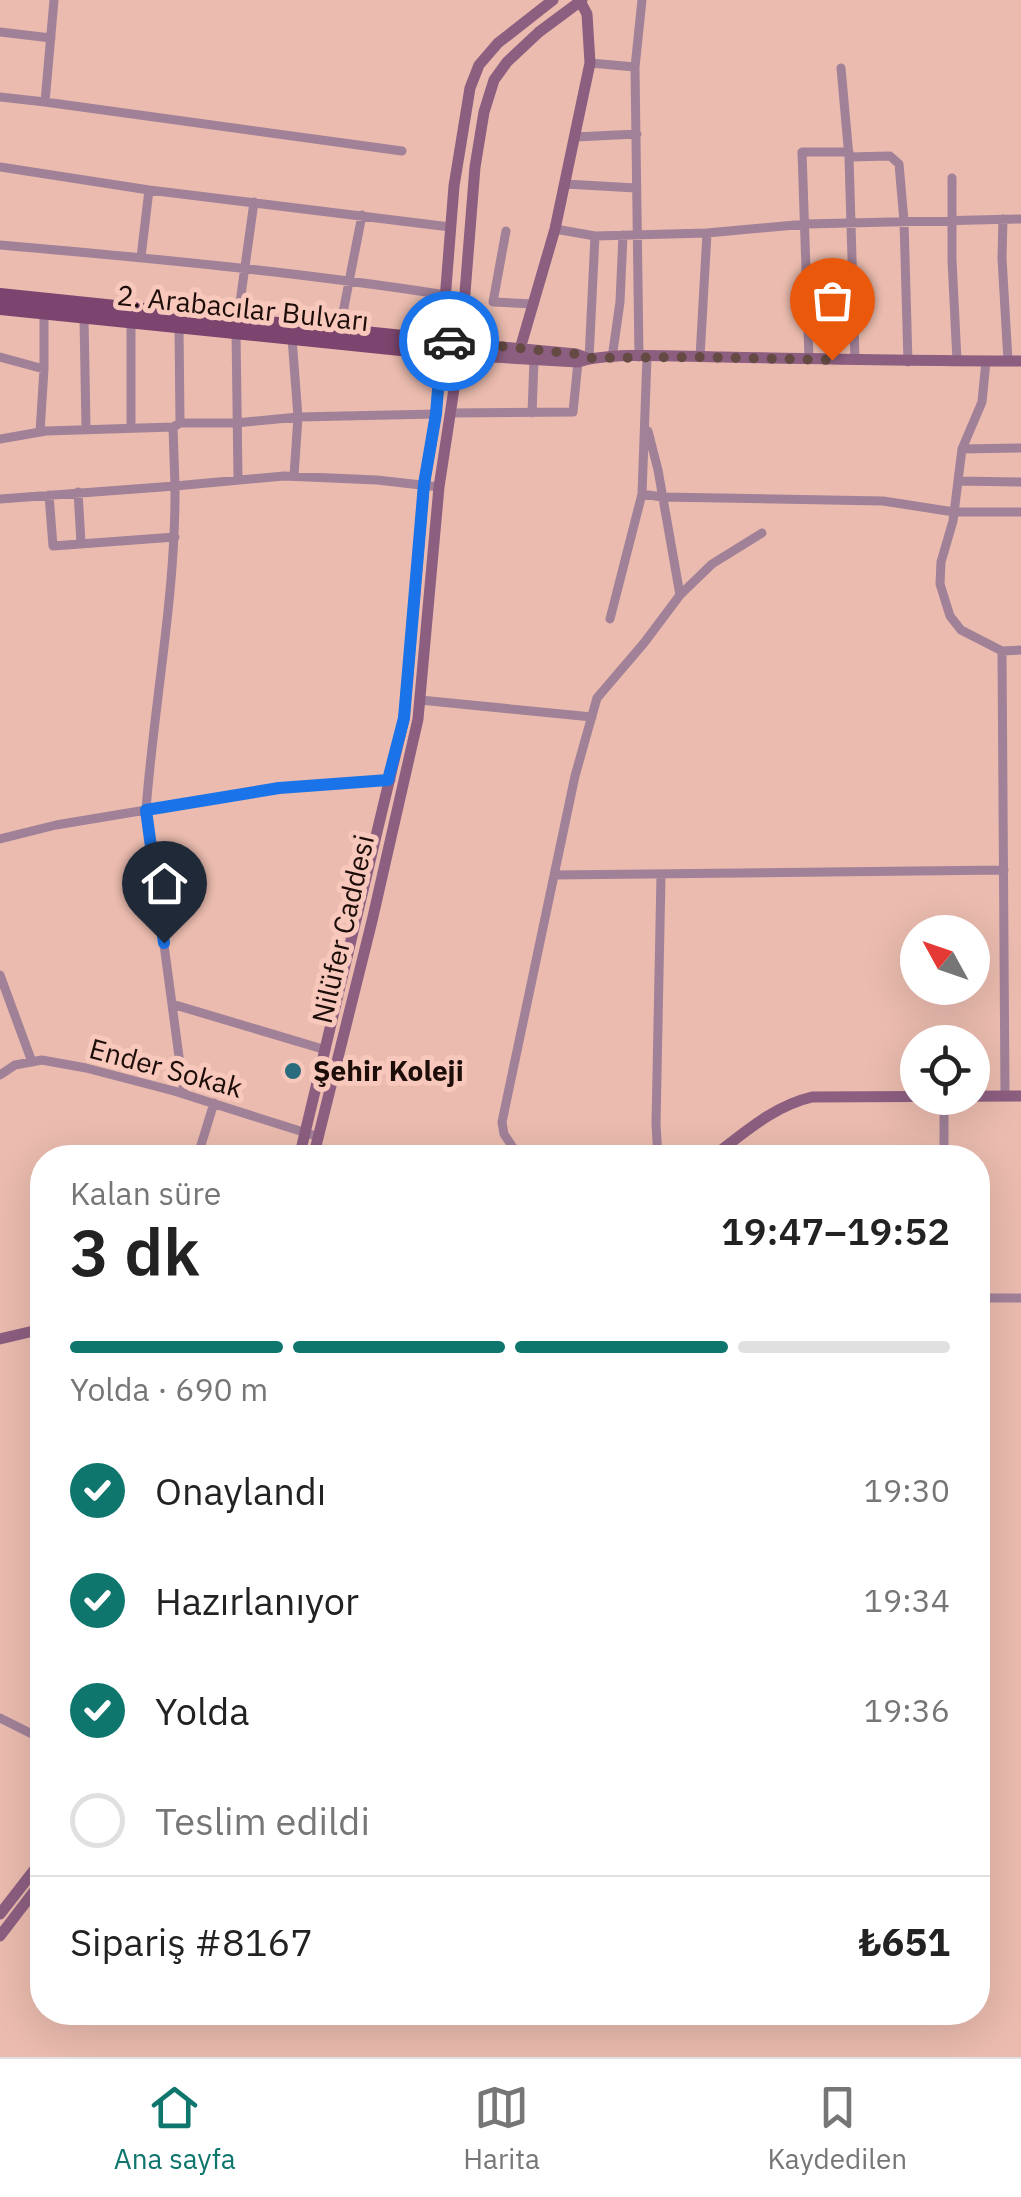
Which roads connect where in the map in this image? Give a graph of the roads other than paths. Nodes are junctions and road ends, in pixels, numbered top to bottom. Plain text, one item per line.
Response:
1 (54, 0) edge
2 (553, 0) edge
3 (581, 0) edge
4 (642, 0) edge
5 (0, 32) edge
6 (51, 38) junction
7 (590, 63) junction
8 (635, 67) junction
9 (841, 68) dead end
10 (0, 97) edge
11 (45, 102) junction
12 (636, 134) junction
13 (575, 136) junction
14 (402, 151) dead end
15 (849, 155) junction
16 (0, 167) edge
17 (952, 178) dead end
18 (564, 184) junction
19 (636, 188) junction
20 (149, 190) junction
21 (254, 202) junction
22 (362, 215) junction
23 (1021, 219) edge
24 (952, 220) junction
25 (1003, 220) junction
26 (904, 221) junction
27 (851, 223) junction
28 (806, 224) junction
29 (450, 227) junction
30 (555, 229) junction
31 (506, 231) dead end
32 (707, 233) junction
33 (639, 234) junction
34 (623, 235) junction
35 (595, 236) junction
36 (0, 245) edge
37 (141, 258) junction
38 (246, 270) junction
39 (349, 280) junction
40 (0, 295) edge
41 (446, 300) junction
42 (534, 304) junction
43 (0, 308) edge
44 (44, 313) junction
45 (84, 318) junction
46 (463, 320) junction
47 (131, 322) junction
48 (179, 326) junction
49 (238, 326) junction
50 (340, 328) dead end
51 (292, 338) junction
52 (414, 344) junction
53 (441, 347) junction
54 (460, 349) junction
55 (520, 349) junction
56 (483, 351) junction
57 (0, 357) edge
58 (643, 357) junction
59 (700, 357) junction
60 (612, 358) junction
61 (809, 358) junction
62 (534, 360) junction
63 (584, 360) junction
64 (855, 360) junction
65 (957, 361) junction
66 (986, 361) junction
67 (1015, 361) edge
68 (908, 362) junction
69 (44, 369) junction
70 (438, 377) junction
71 (456, 378) junction
72 (452, 413) junction
73 (532, 413) junction
74 (436, 414) junction
75 (298, 417) junction
76 (645, 419) junction
77 (236, 423) junction
78 (176, 425) junction
79 (131, 427) junction
80 (86, 428) junction
81 (40, 432) junction
82 (0, 439) edge
83 (1021, 448) edge
84 (962, 449) junction
85 (294, 476) junction
86 (238, 479) junction
87 (958, 482) junction
88 (1021, 482) edge
89 (424, 484) junction
90 (174, 486) junction
91 (439, 487) junction
92 (78, 492) junction
93 (642, 494) junction
94 (49, 495) junction
95 (662, 497) junction
96 (0, 499) edge
97 (954, 512) junction
98 (1021, 512) edge
99 (762, 533) dead end
100 (175, 538) junction
101 (81, 544) junction
102 (680, 595) junction
103 (610, 619) dead end
104 (1002, 650) junction
105 (1021, 650) edge
106 (420, 700) junction
107 (592, 717) junction
108 (388, 780) junction
109 (404, 780) junction
110 (146, 810) junction
111 (0, 838) edge
112 (1004, 870) junction
113 (554, 875) junction
114 (661, 876) junction
115 (0, 975) edge
116 (172, 1004) junction
117 (326, 1050) junction
118 (32, 1062) junction
119 (0, 1075) edge
120 (184, 1094) junction
121 (1006, 1096) junction
122 (1021, 1096) edge
123 (990, 1097) edge
124 (900, 1098) edge
125 (214, 1103) junction
126 (944, 1115) edge
127 (313, 1135) junction
128 (201, 1145) edge
129 (307, 1145) edge
130 (313, 1145) edge
131 (511, 1145) edge
132 (657, 1145) edge
133 (729, 1145) edge
134 (944, 1145) edge
135 (990, 1298) edge
136 (1021, 1298) edge
137 (30, 1332) edge
138 (0, 1339) edge
139 (0, 1718) edge
140 (30, 1733) edge
141 (30, 1875) edge
142 (30, 1897) edge
143 (0, 1914) edge
144 (0, 1936) edge

1 - 6 street
2 - 29 street
3 - 7 street
3 - 46 street, Nilüfer Caddesi
4 - 8 street
5 - 6 street
6 - 11 street
7 - 8 street
7 - 13 street
8 - 12 street
9 - 15 street
10 - 11 street
11 - 14 street
12 - 13 street
12 - 19 street
13 - 18 street
15 - 26 street
15 - 27 street
15 - 28 street
16 - 20 street
17 - 24 street
18 - 19 street
18 - 30 street
19 - 33 street
20 - 21 street
20 - 37 street
21 - 22 street
21 - 38 street
22 - 29 street
22 - 39 street
23 - 25 street
24 - 25 street
24 - 26 street
24 - 65 street
25 - 67 street
26 - 27 street
26 - 68 street
27 - 28 street
27 - 64 street
28 - 32 street
28 - 61 street
29 - 41 street
30 - 35 street
30 - 42 street
31 - 42 street
32 - 33 street
32 - 59 street
33 - 34 street
33 - 58 street
34 - 35 street
34 - 60 street
35 - 63 street
36 - 37 street
37 - 38 street
38 - 39 street
38 - 49 street
39 - 41 street
39 - 50 street
40 - 49 main road
41 - 52 main road
41 - 53 street
42 - 55 street
43 - 44 main road, 2. Arabacılar Bulvarı
44 - 45 main road, 2. Arabacılar Bulvarı
44 - 69 street
45 - 47 main road, 2. Arabacılar Bulvarı
45 - 80 street
46 - 54 street, Nilüfer Caddesi
46 - 56 main road
47 - 48 main road, 2. Arabacılar Bulvarı
47 - 79 street
48 - 49 main road, 2. Arabacılar Bulvarı
48 - 78 street
49 - 51 main road, 2. Arabacılar Bulvarı
49 - 52 main road
49 - 77 street
51 - 52 main road, 2. Arabacılar Bulvarı
51 - 75 street
52 - 53 main road
52 - 70 main road
53 - 54 main road
53 - 70 street
54 - 56 street
54 - 71 street, Nilüfer Caddesi
55 - 56 street
55 - 63 street
56 - 62 street
56 - 71 street
57 - 69 street
58 - 59 street
58 - 60 street
58 - 76 street
59 - 61 street
60 - 63 street
61 - 64 street
62 - 63 street
62 - 73 street
63 - 73 street
64 - 68 street
65 - 66 street
65 - 68 street
66 - 67 street
66 - 84 street
69 - 81 street
70 - 74 street
71 - 72 street, Nilüfer Caddesi
72 - 73 street
72 - 91 street, Nilüfer Caddesi
74 - 75 street
74 - 89 street
75 - 77 street
75 - 85 street
76 - 93 street
76 - 95 street
77 - 78 street
77 - 86 street
78 - 79 street
78 - 90 street
79 - 80 street
80 - 81 street
81 - 82 street
83 - 84 street
84 - 87 street
85 - 86 street
85 - 89 street
86 - 90 street
87 - 88 street
87 - 97 street
89 - 91 street
89 - 108 street
90 - 92 street
90 - 100 street
91 - 106 street, Nilüfer Caddesi
92 - 94 street
92 - 101 street
93 - 95 street
93 - 103 street
94 - 96 street
94 - 101 street
95 - 97 street
95 - 102 street
97 - 98 street
97 - 104 street
99 - 102 street
100 - 101 street
100 - 110 street
102 - 107 street
104 - 105 street
104 - 112 street
106 - 107 street
106 - 109 street, Nilüfer Caddesi
107 - 113 street
108 - 109 street
108 - 110 street
108 - 117 street
109 - 127 street, Nilüfer Caddesi
110 - 111 street
110 - 116 street
112 - 114 street
112 - 121 street
113 - 114 street
113 - 131 street
114 - 132 street
115 - 118 street
116 - 117 street
116 - 120 street
117 - 127 street
118 - 119 street, Ender Sokak
118 - 120 street, Ender Sokak
120 - 125 street, Ender Sokak
121 - 122 street
121 - 123 street
124 - 133 street
125 - 127 street, Ender Sokak
125 - 128 street
126 - 134 street
127 - 129 street
127 - 130 street, Nilüfer Caddesi
135 - 136 street
137 - 138 street
139 - 140 street
141 - 143 street
142 - 144 street

